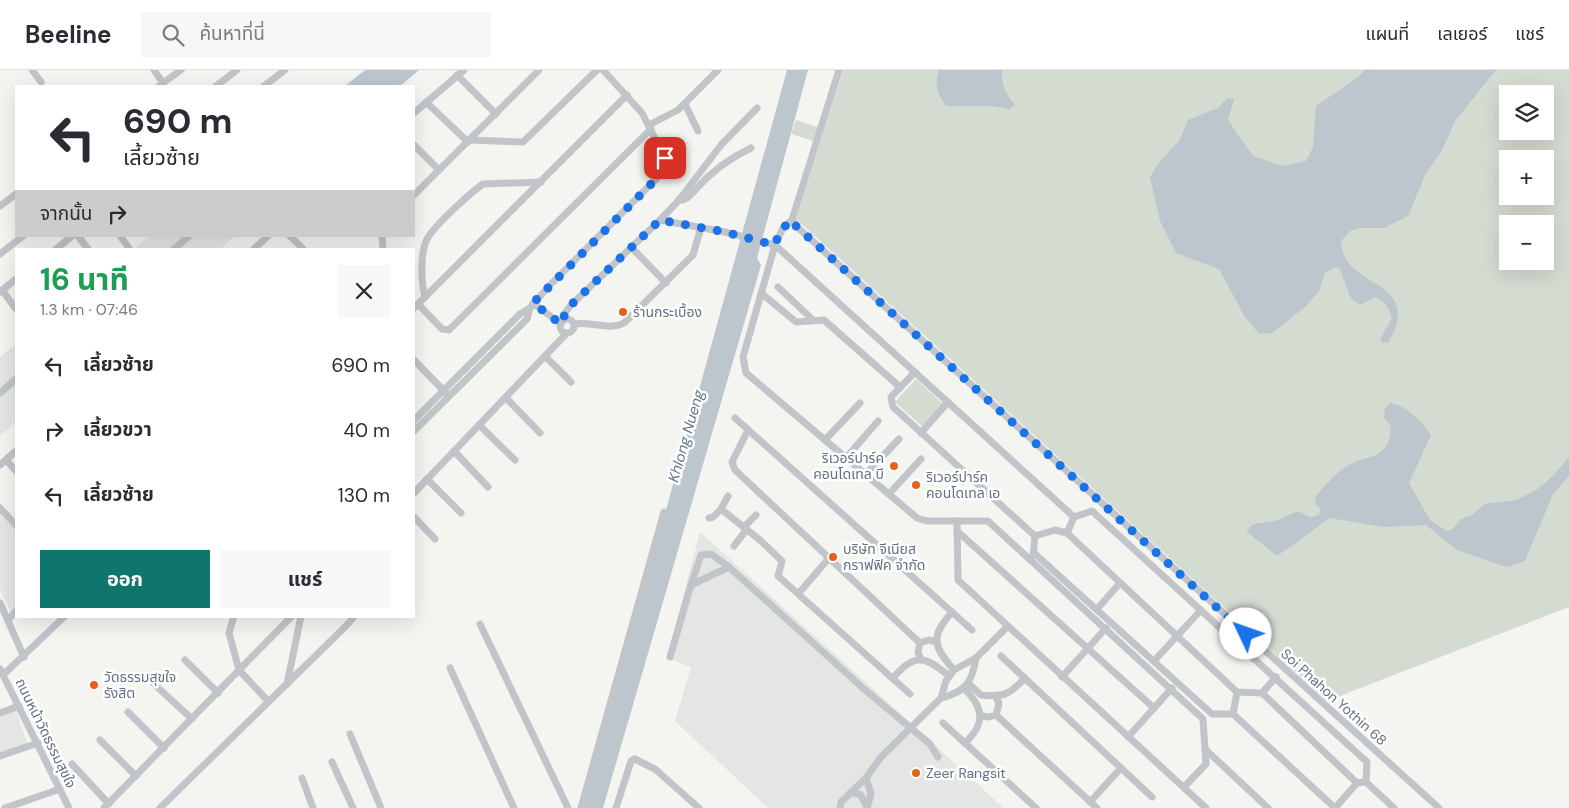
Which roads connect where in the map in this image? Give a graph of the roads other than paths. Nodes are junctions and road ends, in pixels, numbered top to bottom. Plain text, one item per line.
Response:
1 (32, 70) edge
2 (154, 70) edge
3 (181, 70) edge
4 (237, 70) edge
5 (285, 70) edge
6 (539, 70) edge
7 (597, 70) edge
8 (603, 70) edge
9 (718, 70) edge
10 (839, 70) edge
11 (460, 73) edge
12 (41, 82) dead end
13 (161, 85) edge
14 (217, 85) edge
15 (265, 85) edge
16 (627, 95) junction
17 (426, 102) junction
18 (685, 104) junction
19 (757, 108) dead end
20 (415, 112) edge
21 (496, 114) junction
22 (650, 127) junction
23 (698, 131) dead end
24 (469, 141) junction
25 (415, 146) edge
26 (751, 148) dead end
27 (439, 170) junction
28 (541, 182) junction
29 (415, 194) edge
30 (15, 195) edge
31 (679, 200) junction
32 (0, 206) edge
33 (660, 220) junction
34 (792, 220) junction
35 (701, 227) junction
36 (22, 237) edge
37 (71, 237) edge
38 (79, 237) edge
39 (121, 237) edge
40 (188, 237) edge
41 (267, 237) edge
42 (291, 237) edge
43 (772, 244) junction
44 (57, 248) edge
45 (87, 248) edge
46 (129, 248) edge
47 (175, 248) edge
48 (255, 248) edge
49 (302, 248) edge
50 (632, 248) junction
51 (0, 254) edge
52 (15, 280) edge
53 (666, 283) junction
54 (778, 287) dead end
55 (1, 291) edge
56 (761, 293) junction
57 (424, 297) junction
58 (531, 305) junction
59 (416, 306) edge
60 (15, 307) edge
61 (813, 320) junction
62 (562, 322) junction
63 (574, 324) junction
64 (566, 334) junction
65 (546, 357) junction
66 (415, 363) edge
67 (915, 372) junction
68 (15, 380) edge
69 (572, 382) dead end
70 (900, 387) junction
71 (0, 393) edge
72 (447, 393) junction
73 (506, 398) junction
74 (860, 402) dead end
75 (948, 402) junction
76 (735, 418) dead end
77 (415, 419) edge
78 (878, 421) dead end
79 (480, 426) junction
80 (415, 430) edge
81 (748, 430) junction
82 (540, 433) dead end
83 (921, 433) junction
84 (899, 439) dead end
85 (825, 440) junction
86 (454, 451) junction
87 (15, 452) edge
88 (846, 458) junction
89 (921, 459) dead end
90 (515, 460) dead end
91 (3, 462) edge
92 (15, 470) edge
93 (866, 474) junction
94 (426, 479) junction
95 (488, 487) dead end
96 (415, 492) edge
97 (889, 494) junction
98 (728, 496) dead end
99 (0, 508) edge
100 (721, 509) junction
101 (664, 512) dead end
102 (461, 513) dead end
103 (756, 515) dead end
104 (1074, 517) junction
105 (415, 518) edge
106 (709, 518) dead end
107 (957, 521) junction
108 (15, 524) edge
109 (746, 528) junction
110 (957, 531) junction
111 (1067, 534) junction
112 (1035, 536) junction
113 (435, 539) dead end
114 (734, 546) dead end
115 (1034, 553) junction
116 (830, 558) junction
117 (1032, 561) junction
118 (729, 568) junction
119 (1120, 583) junction
120 (691, 585) junction
121 (799, 593) junction
122 (0, 603) edge
123 (1097, 609) junction
124 (1201, 610) junction
125 (15, 612) edge
126 (952, 612) junction
127 (63, 618) edge
128 (233, 618) edge
129 (290, 618) edge
130 (301, 618) edge
131 (353, 618) edge
132 (8, 620) junction
133 (480, 624) dead end
134 (1007, 627) junction
135 (1106, 628) junction
136 (972, 630) dead end
137 (1176, 635) junction
138 (937, 642) junction
139 (920, 644) junction
140 (1088, 648) junction
141 (1001, 656) dead end
142 (24, 657) junction
143 (670, 657) dead end
144 (976, 658) junction
145 (185, 660) dead end
146 (921, 660) junction
147 (1154, 661) junction
148 (450, 668) dead end
149 (239, 670) junction
150 (1, 671) edge
151 (952, 673) junction
152 (1062, 677) junction
153 (1276, 677) junction
154 (893, 678) junction
155 (1025, 678) junction
156 (154, 684) dead end
157 (286, 685) junction
158 (966, 685) junction
159 (1172, 688) junction
160 (1237, 692) junction
161 (218, 693) junction
162 (910, 694) dead end
163 (1262, 694) junction
164 (996, 696) junction
165 (940, 698) junction
166 (268, 701) junction
167 (19, 706) junction
168 (1154, 708) junction
169 (0, 712) edge
170 (128, 712) dead end
171 (1233, 714) junction
172 (996, 715) junction
173 (980, 716) junction
174 (192, 719) junction
175 (943, 723) dead end
176 (911, 728) junction
177 (350, 734) dead end
178 (1128, 737) junction
179 (100, 740) dead end
180 (38, 743) junction
181 (965, 744) junction
182 (164, 748) junction
183 (1206, 750) junction
184 (0, 756) edge
185 (938, 757) dead end
186 (332, 762) dead end
187 (72, 764) dead end
188 (1121, 768) junction
189 (136, 776) junction
190 (302, 778) dead end
191 (866, 778) junction
192 (1366, 782) junction
193 (1357, 783) junction
194 (1184, 787) junction
195 (60, 789) junction
196 (851, 792) junction
197 (1152, 797) dead end
198 (1090, 802) junction
199 (106, 806) edge
200 (5, 808) edge
201 (69, 808) edge
202 (160, 808) edge
203 (313, 808) edge
204 (353, 808) edge
205 (382, 808) edge
206 (514, 808) edge
207 (568, 808) edge
208 (581, 808) edge
209 (616, 808) edge
210 (699, 808) edge
211 (840, 808) edge
212 (867, 808) edge
213 (1036, 808) edge
214 (1097, 808) edge
215 (1206, 808) edge
216 (1268, 808) edge
217 (1335, 808) edge
218 (1394, 808) edge
219 (1439, 808) edge

1 - 12 street
2 - 13 street
3 - 13 street
4 - 14 street
5 - 15 street
6 - 21 street
7 - 24 street
8 - 16 street
9 - 18 street
10 - 34 street
11 - 17 street
11 - 21 street
16 - 22 street
16 - 28 street
17 - 20 street
17 - 24 street
18 - 22 street
18 - 23 street
19 - 31 street
21 - 24 street
22 - 58 street
22 - 59 street
24 - 27 street
25 - 27 street
26 - 31 street
27 - 29 street
28 - 57 street
28 - 57 street
30 - 32 street
31 - 33 street
33 - 35 street
33 - 50 street
34 - 43 street
34 - 219 street, Soi Phahon Yothin 68
35 - 43 street
35 - 53 street
36 - 51 street
37 - 44 street
38 - 45 street
39 - 46 street
40 - 47 street
41 - 48 street
42 - 49 street
43 - 56 street
43 - 67 street
50 - 53 street
50 - 62 street
52 - 55 street
53 - 63 street
54 - 61 street
55 - 60 street
56 - 61 street
56 - 85 street
57 - 59 street
58 - 62 street
58 - 72 street
61 - 70 street
62 - 63 street
62 - 64 street
63 - 64 street
64 - 65 street
65 - 69 street
65 - 73 street
66 - 72 street
67 - 70 street
67 - 75 street
68 - 71 street
70 - 83 street
72 - 77 street
72 - 80 street
73 - 79 street
73 - 82 street
74 - 85 street
75 - 83 street
75 - 104 street
76 - 81 street
78 - 88 street
79 - 86 street
79 - 90 street
81 - 116 street
81 - 126 street
83 - 112 street
84 - 93 street
85 - 88 street
86 - 94 street
86 - 95 street
87 - 91 street
88 - 93 street
89 - 97 street
91 - 92 street
93 - 97 street
94 - 96 street
94 - 102 street
97 - 107 street
98 - 100 street
99 - 108 street
100 - 106 street
100 - 109 street
101 - 208 street
103 - 109 street
104 - 111 street
104 - 124 street
105 - 113 street
107 - 110 street
107 - 117 street
109 - 114 street
109 - 121 street
110 - 134 street
110 - 140 street
111 - 112 street
111 - 119 street
112 - 115 street
115 - 117 street
115 - 123 street
116 - 121 street
116 - 139 street
117 - 135 street
118 - 120 street
118 - 120 street
118 - 176 street
119 - 123 street
119 - 137 street
120 - 143 street
121 - 154 street
122 - 132 street
123 - 147 street
124 - 137 street
124 - 153 street
125 - 132 street
126 - 136 street
126 - 138 street
127 - 142 street
128 - 149 street
129 - 149 street
130 - 157 street
131 - 157 street
132 - 142 street
133 - 207 street
134 - 144 street
134 - 152 street
135 - 140 street
135 - 159 street
137 - 147 street
137 - 160 street
138 - 139 street
138 - 151 street
139 - 146 street
140 - 152 street
140 - 168 street
141 - 155 street
142 - 150 street
144 - 151 street
144 - 158 street
145 - 161 street
146 - 151 street
146 - 154 street
147 - 171 street
148 - 206 street
149 - 161 street
149 - 166 street
150 - 167 street, ถนนหน้าวัดธรรมสุขใจ
151 - 165 street
152 - 178 street
153 - 163 street
153 - 192 street
154 - 162 street
155 - 164 street
155 - 188 street
156 - 174 street
157 - 166 street
158 - 164 street
158 - 165 street
158 - 173 street
159 - 168 street
159 - 183 street
160 - 163 street
160 - 171 street
161 - 174 street
163 - 193 street
164 - 172 street
165 - 176 street
166 - 202 street
167 - 169 street
167 - 180 street, ถนนหน้าวัดธรรมสุขใจ
168 - 178 street
170 - 182 street
171 - 217 street
172 - 173 street
172 - 198 street
173 - 181 street
174 - 182 street
175 - 181 street
176 - 185 street
176 - 191 street
177 - 205 street
178 - 194 street
179 - 189 street
180 - 184 street
180 - 195 street, ถนนหน้าวัดธรรมสุขใจ
181 - 213 street
182 - 189 street
183 - 194 street
183 - 216 street
186 - 204 street
187 - 199 street
188 - 197 street
188 - 198 street
189 - 199 street
190 - 203 street
191 - 196 street
191 - 212 street
192 - 193 street
192 - 218 street
193 - 217 street
194 - 215 street
195 - 200 street
195 - 201 street, ถนนหน้าวัดธรรมสุขใจ
196 - 211 street
196 - 212 street
198 - 214 street
209 - 210 street

